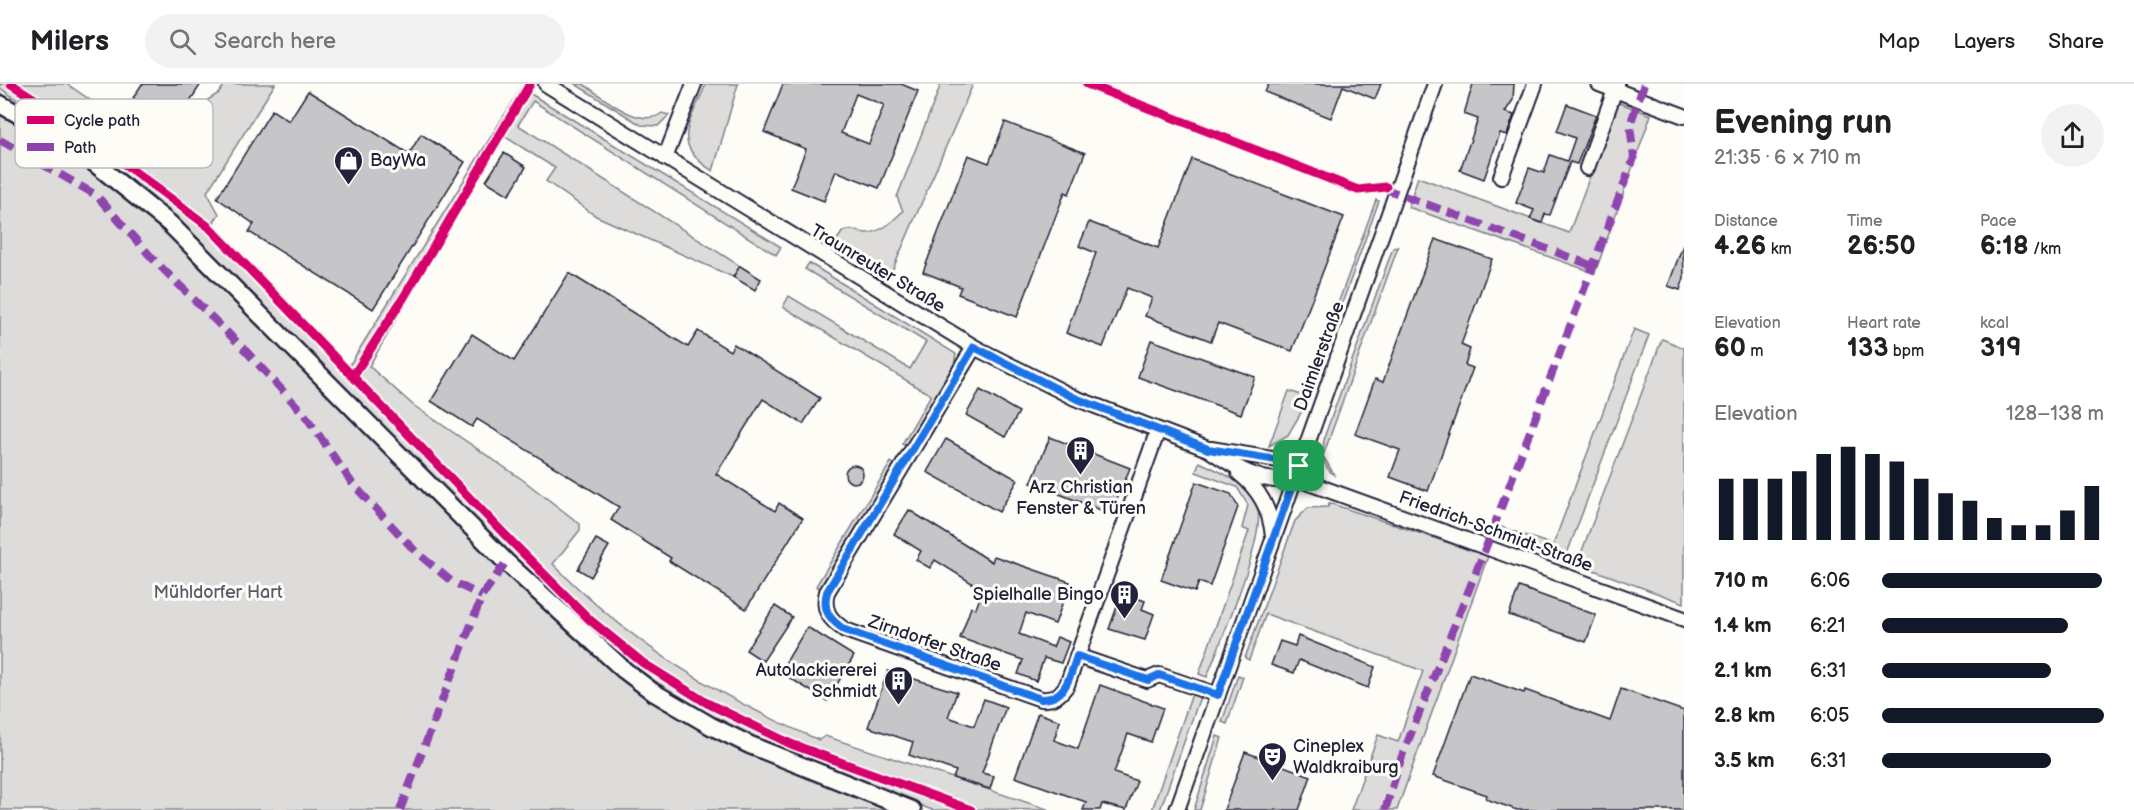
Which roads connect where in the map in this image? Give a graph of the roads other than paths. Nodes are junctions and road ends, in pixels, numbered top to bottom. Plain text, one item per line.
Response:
1 (546, 84) edge
2 (694, 84) edge
3 (1435, 84) edge
4 (1535, 84) edge
5 (1599, 84) edge
6 (1616, 87) edge
7 (0, 104) edge
8 (15, 112) edge
9 (1684, 116) edge
10 (665, 158) junction
11 (101, 168) edge
12 (1587, 168) dead end
13 (1501, 177) dead end
14 (974, 347) junction
15 (1158, 430) junction
16 (1208, 449) junction
17 (1224, 460) junction
18 (1297, 472) junction
19 (1273, 539) junction
20 (1684, 619) edge
21 (1077, 656) junction
22 (1218, 695) junction
23 (912, 810) edge
24 (1177, 810) edge

1 - 10 street, Traunreuter Straße
2 - 10 street
3 - 18 street, Daimlerstraße
4 - 13 street
5 - 6 street
6 - 9 street
6 - 12 street
7 - 8 main road
10 - 14 street, Traunreuter Straße
11 - 23 main road
14 - 15 street, Traunreuter Straße
14 - 21 street, Zirndorfer Straße
15 - 16 street, Traunreuter Straße
15 - 21 street, Zirndorfer Straße
16 - 17 street, Traunreuter Straße
16 - 18 street, Traunreuter Straße
17 - 18 street, Traunreuter Straße
17 - 19 street, Traunreuter Straße
18 - 19 street, Daimlerstraße
18 - 20 street, Friedrich-Schmidt-Straße
19 - 22 street, Daimlerstraße
21 - 22 street
22 - 24 street, Daimlerstraße

